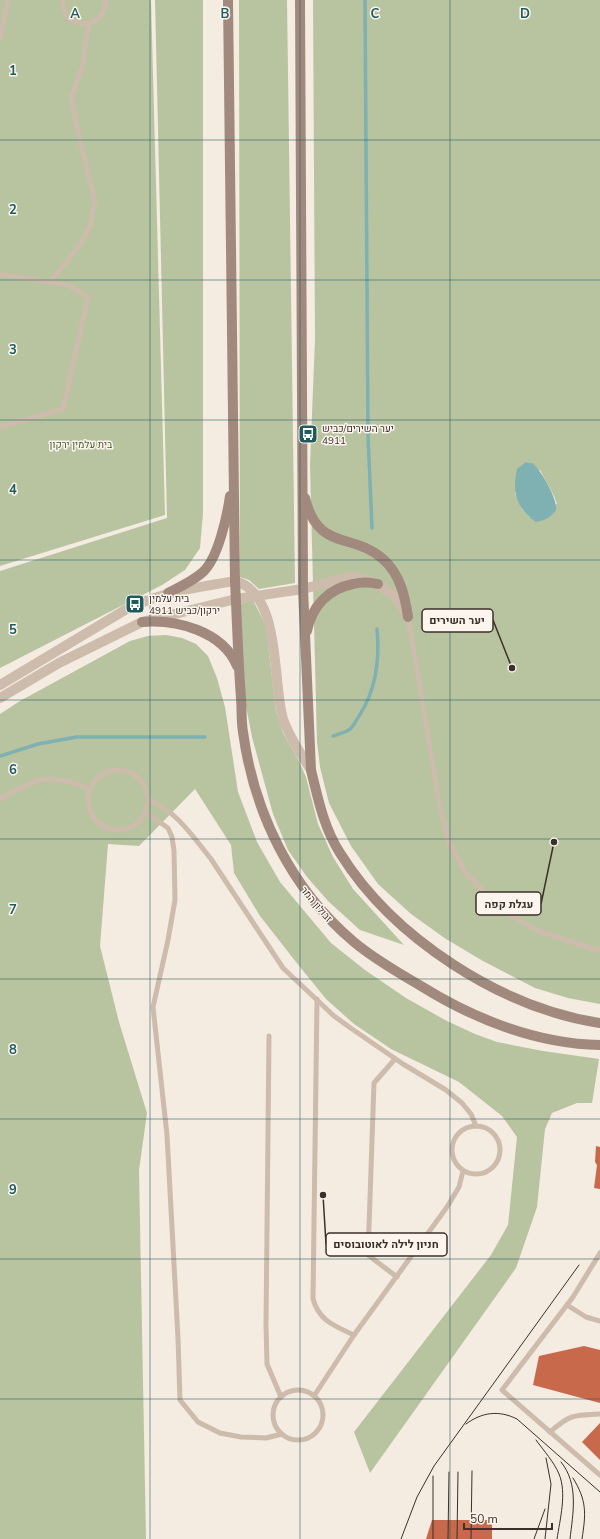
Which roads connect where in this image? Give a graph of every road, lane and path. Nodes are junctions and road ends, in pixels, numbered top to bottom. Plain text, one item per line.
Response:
1 (8, 0) edge
2 (63, 0) edge
3 (106, 0) edge
4 (228, 0) edge
5 (300, 0) edge
6 (89, 23) junction
7 (0, 38) edge
8 (0, 274) edge
9 (50, 282) junction
10 (0, 427) edge
11 (234, 468) junction
12 (301, 478) junction
13 (235, 581) junction
14 (378, 584) junction
15 (303, 589) junction
16 (168, 593) junction
17 (256, 595) junction
18 (236, 599) junction
19 (408, 618) junction
20 (142, 622) junction
21 (305, 649) junction
22 (238, 670) junction
23 (0, 685) edge
24 (0, 698) edge
25 (311, 770) junction
26 (90, 789) junction
27 (0, 799) edge
28 (148, 799) junction
29 (145, 812) junction
30 (600, 950) edge
31 (317, 999) junction
32 (600, 1023) edge
33 (269, 1036) dead end
34 (597, 1045) edge
35 (395, 1059) junction
36 (476, 1126) junction
37 (463, 1171) junction
38 (600, 1253) edge
39 (397, 1277) junction
40 (567, 1305) junction
41 (600, 1321) edge
42 (354, 1335) junction
43 (314, 1396) junction
44 (281, 1397) junction
45 (600, 1414) edge
46 (550, 1432) junction
47 (282, 1434) junction
48 (600, 1475) edge

1 - 7 lane
2 - 6 lane
3 - 6 lane
4 - 11 main road
5 - 12 main road
6 - 9 lane
8 - 9 lane
9 - 10 lane
11 - 13 main road, זבולון המר
11 - 16 main road
12 - 15 main road
12 - 19 main road
13 - 16 street
13 - 17 street
13 - 18 main road, זבולון המר
14 - 15 street
14 - 19 street
14 - 21 main road
15 - 17 street
15 - 21 main road
16 - 23 street
17 - 18 street
17 - 25 street
18 - 20 street
18 - 22 main road, זבולון המר
19 - 30 lane
20 - 22 main road
20 - 24 street
21 - 25 main road
22 - 34 main road, זבולון המר
25 - 32 main road
26 - 27 lane
26 - 28 lane
26 - 29 lane
28 - 29 lane
28 - 31 lane
29 - 47 lane
31 - 35 lane
31 - 42 lane
33 - 44 lane
35 - 36 lane
35 - 39 lane
36 - 37 lane
36 - 37 lane
37 - 39 lane
38 - 40 lane
39 - 42 lane
40 - 41 lane
40 - 46 lane
42 - 43 lane
43 - 44 lane
43 - 47 lane
44 - 47 lane
45 - 46 lane
46 - 48 lane

